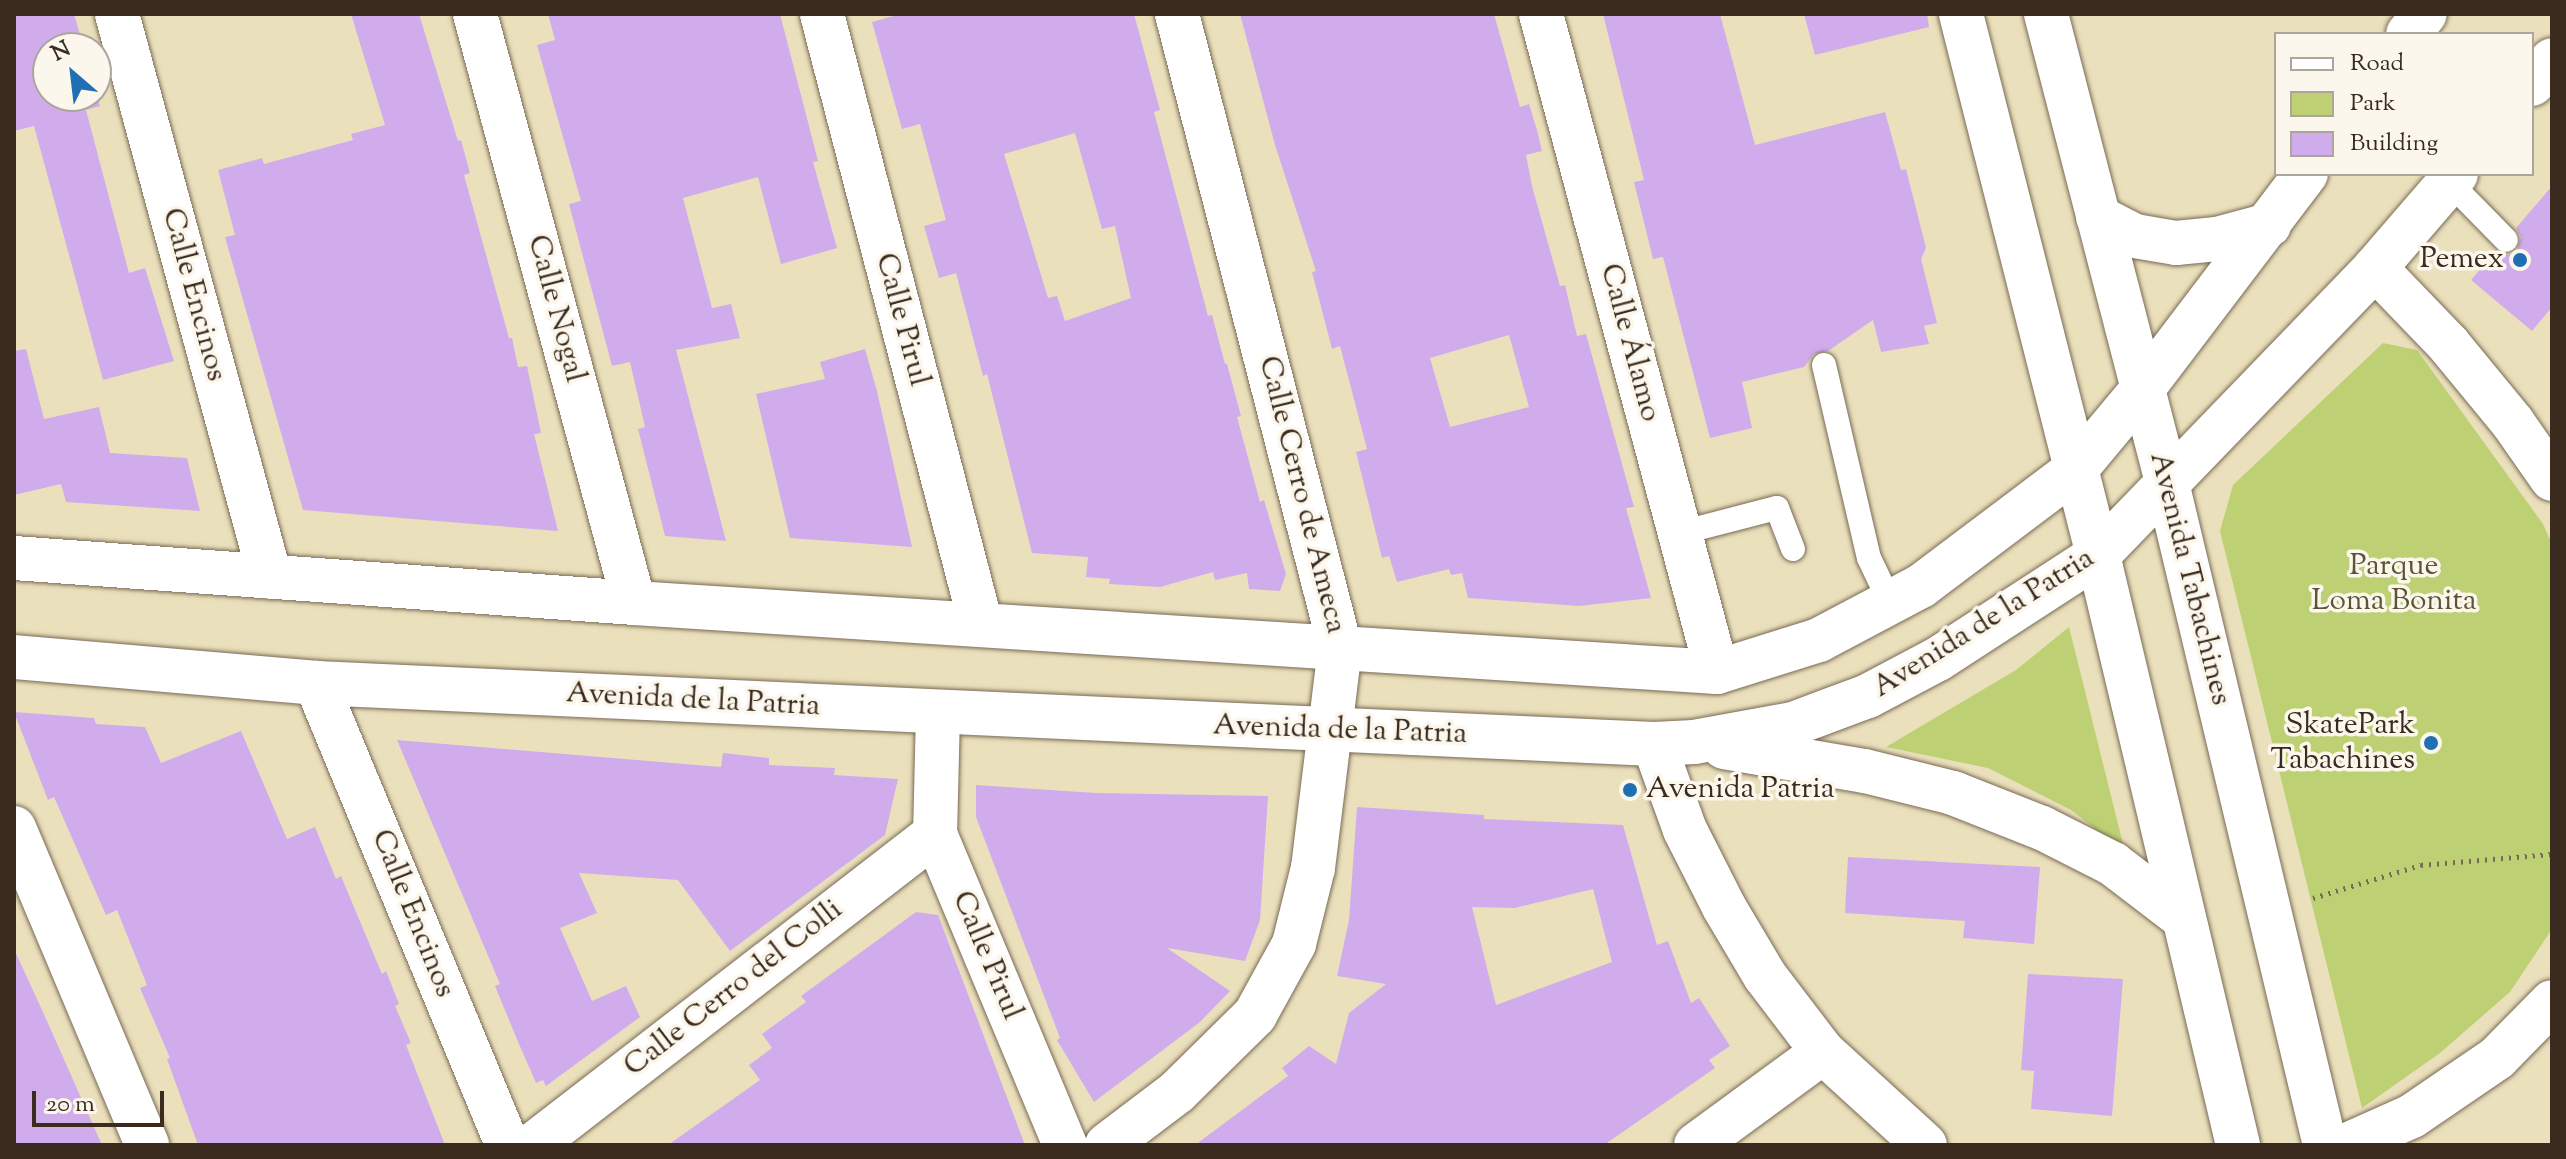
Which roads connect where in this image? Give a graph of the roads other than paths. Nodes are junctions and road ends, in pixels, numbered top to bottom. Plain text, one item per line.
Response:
1 (117, 14) edge
2 (475, 14) edge
3 (822, 14) edge
4 (1177, 14) edge
5 (1541, 14) edge
6 (1961, 14) edge
7 (2046, 14) edge
8 (2552, 61) edge
9 (2534, 82) edge
10 (2305, 176) edge
11 (2452, 178) edge
12 (2098, 217) junction
13 (2269, 225) junction
14 (2506, 240) dead end
15 (2375, 268) junction
16 (1824, 365) dead end
17 (2141, 391) junction
18 (2076, 469) junction
19 (2552, 479) edge
20 (2168, 487) junction
21 (1680, 533) junction
22 (1793, 549) dead end
23 (2098, 555) junction
24 (14, 558) edge
25 (270, 577) junction
26 (1890, 602) junction
27 (634, 603) junction
28 (981, 625) junction
29 (1340, 647) junction
30 (14, 657) edge
31 (1717, 672) junction
32 (316, 683) junction
33 (938, 713) junction
34 (1332, 732) junction
35 (1674, 743) junction
36 (14, 828) edge
37 (935, 834) junction
38 (2181, 916) junction
39 (2552, 1002) edge
40 (1823, 1052) junction
41 (147, 1145) edge
42 (507, 1145) edge
43 (533, 1145) edge
44 (1065, 1145) edge
45 (1107, 1145) edge
46 (1696, 1145) edge
47 (1925, 1145) edge
48 (2238, 1145) edge
49 (2325, 1145) edge
50 (2347, 1145) edge

1 - 25 street, Calle Encinos
2 - 27 street, Calle Nogal
3 - 28 street, Calle Pirul
4 - 29 street, Calle Cerro de Ameca
5 - 21 street, Calle Álamo
6 - 18 street
7 - 12 street, Avenida Tabachines
8 - 9 street
10 - 13 street
11 - 14 lane
11 - 15 street, Avenida de la Patria
12 - 13 street
12 - 17 street, Avenida Tabachines
13 - 17 street
15 - 19 street
15 - 20 street, Avenida de la Patria
16 - 26 lane
17 - 18 street
17 - 20 street, Avenida Tabachines
18 - 23 street
18 - 26 street
20 - 23 street, Avenida de la Patria
20 - 49 street, Avenida Tabachines
21 - 22 lane
21 - 31 street, Calle Álamo
23 - 35 street, Avenida de la Patria
23 - 38 street
24 - 25 street
25 - 27 street
26 - 31 street
27 - 28 street
28 - 29 street
29 - 31 street
29 - 34 street, Calle Cerro de Ameca
30 - 32 street, Avenida de la Patria
32 - 33 street, Avenida de la Patria
32 - 42 street, Calle Encinos
33 - 34 street, Avenida de la Patria
33 - 37 street, Calle Pirul
34 - 35 street, Avenida de la Patria
34 - 45 street, Calle Cerro de Ameca
35 - 38 street
35 - 40 street
36 - 41 street
37 - 43 street, Calle Cerro del Colli
37 - 44 street, Calle Pirul
38 - 48 street
39 - 50 street
40 - 46 street
40 - 47 street

